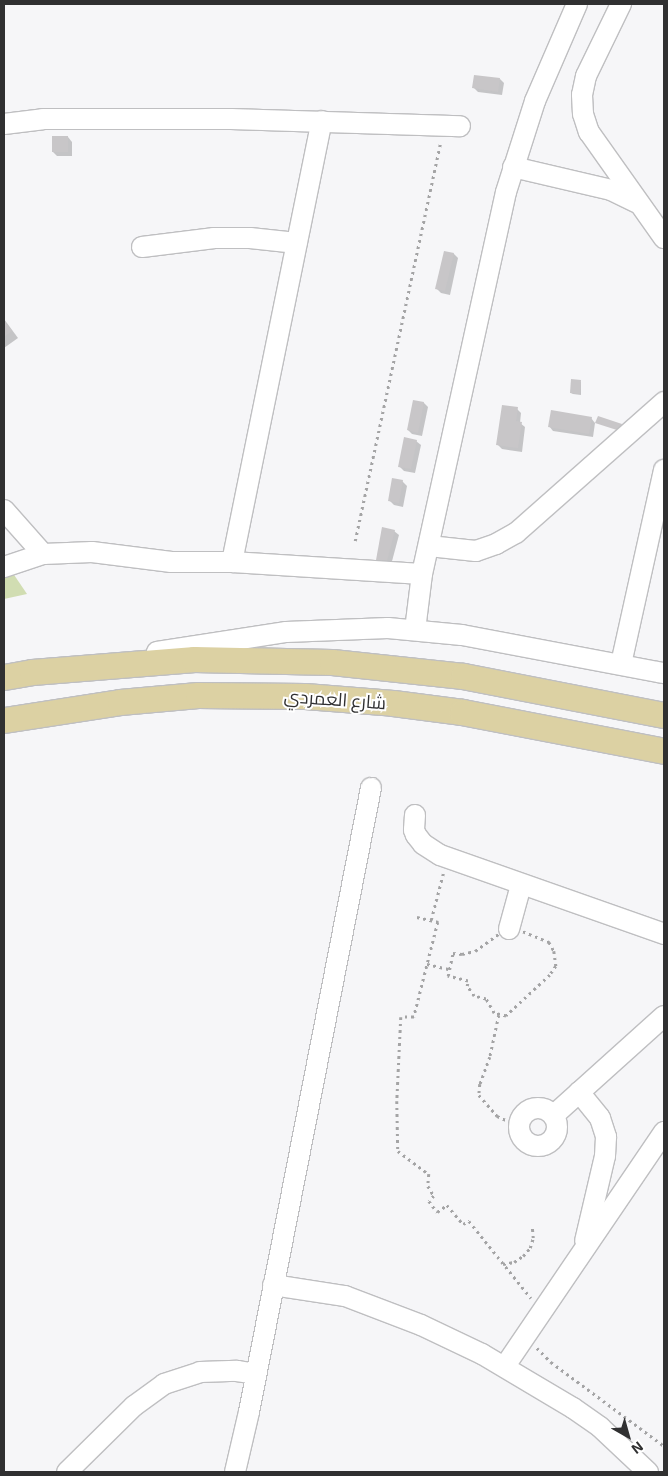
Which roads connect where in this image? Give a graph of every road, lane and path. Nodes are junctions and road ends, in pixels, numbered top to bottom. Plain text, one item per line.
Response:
1 (577, 4) edge
2 (621, 4) edge
3 (322, 121) junction
4 (4, 124) edge
5 (452, 126) joint
6 (513, 167) junction
7 (638, 203) junction
8 (664, 238) edge
9 (297, 243) junction
10 (142, 246) dead end
11 (664, 402) edge
12 (664, 470) edge
13 (4, 510) edge
14 (355, 541) dead end
15 (430, 546) junction
16 (43, 554) junction
17 (232, 562) junction
18 (4, 567) edge
19 (422, 574) junction
20 (415, 630) junction
21 (621, 664) junction
22 (113, 665) junction
23 (664, 673) edge
24 (4, 677) edge
25 (664, 715) edge
26 (4, 720) edge
27 (662, 751) edge
28 (372, 788) dead end
29 (415, 815) dead end
30 (448, 858) junction
31 (521, 884) junction
32 (417, 918) dead end
33 (431, 920) junction
34 (509, 929) junction
35 (664, 934) edge
36 (427, 964) junction
37 (449, 968) junction
38 (500, 1014) junction
39 (664, 1016) edge
40 (579, 1092) junction
41 (554, 1115) junction
42 (519, 1126) junction
43 (664, 1132) edge
44 (532, 1227) dead end
45 (582, 1252) junction
46 (503, 1264) junction
47 (273, 1285) junction
48 (540, 1315) junction
49 (524, 1338) junction
50 (505, 1366) junction
51 (256, 1374) junction
52 (664, 1446) edge
53 (67, 1472) edge
54 (235, 1472) edge
55 (648, 1472) edge

1 - 6 street
2 - 7 street
3 - 4 street
3 - 5 street
3 - 9 street
5 - 14 path
6 - 7 street
6 - 15 street
7 - 8 street
9 - 10 street
9 - 17 street
11 - 15 street
12 - 21 street
13 - 16 street
15 - 19 street
16 - 17 street
16 - 18 street
17 - 19 street
19 - 20 street
20 - 21 street
20 - 22 street
21 - 23 street
22 - 24 main road, شارع العمردي
22 - 25 main road, شارع العمردي
26 - 27 main road, شارع العمردي
28 - 47 street
29 - 30 street
30 - 31 street
30 - 33 path
31 - 34 street
31 - 35 street
32 - 33 path
33 - 36 path
34 - 37 path
34 - 38 path
36 - 37 path
36 - 46 path
37 - 38 path
38 - 42 path
39 - 40 street
40 - 41 street
40 - 45 street
41 - 42 street
41 - 42 street
43 - 45 street
44 - 46 path
45 - 48 street
46 - 48 path
47 - 50 street
47 - 51 street
48 - 49 street
49 - 50 street
49 - 52 path
50 - 55 street
51 - 53 street
51 - 54 street

